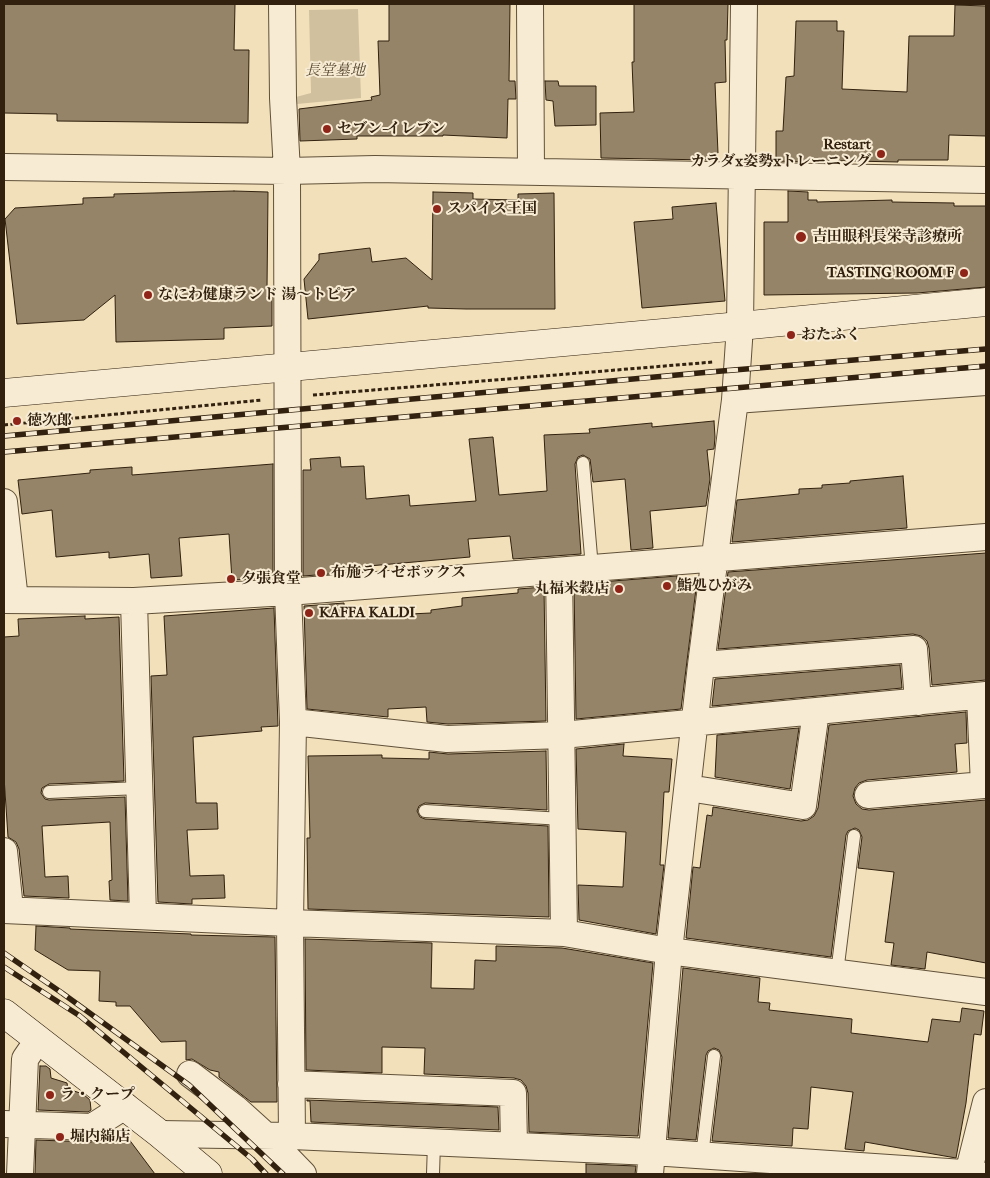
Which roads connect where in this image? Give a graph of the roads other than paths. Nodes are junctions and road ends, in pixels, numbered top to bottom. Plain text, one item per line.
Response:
1 (282, 4) edge
2 (530, 4) edge
3 (744, 4) edge
4 (4, 167) edge
5 (287, 171) junction
6 (531, 172) junction
7 (742, 176) junction
8 (986, 180) edge
9 (986, 302) edge
10 (740, 326) junction
11 (287, 367) junction
12 (986, 382) edge
13 (4, 393) edge
14 (735, 400) junction
15 (583, 463) dead end
16 (4, 502) edge
17 (986, 537) edge
18 (715, 558) junction
19 (592, 568) junction
20 (559, 571) junction
21 (288, 592) junction
22 (10, 600) edge
23 (134, 602) junction
24 (701, 665) junction
25 (983, 696) edge
26 (918, 702) junction
27 (816, 711) junction
28 (293, 722) junction
29 (695, 722) junction
30 (562, 735) junction
31 (139, 788) junction
32 (688, 788) junction
33 (49, 792) dead end
34 (868, 795) dead end
35 (425, 811) dead end
36 (563, 819) junction
37 (854, 836) dead end
38 (4, 851) edge
39 (7, 909) edge
40 (143, 916) junction
41 (290, 923) junction
42 (564, 933) junction
43 (669, 951) junction
44 (837, 973) junction
45 (986, 992) edge
46 (4, 1013) edge
47 (38, 1040) junction
48 (714, 1056) dead end
49 (190, 1074) dead end
50 (291, 1084) junction
51 (986, 1102) edge
52 (125, 1106) junction
53 (13, 1124) edge
54 (160, 1134) junction
55 (266, 1136) junction
56 (292, 1136) junction
57 (434, 1143) junction
58 (514, 1146) junction
59 (702, 1156) junction
60 (651, 1163) edge
61 (20, 1174) edge
62 (208, 1174) edge
63 (303, 1174) edge
64 (433, 1174) edge
65 (971, 1174) edge

1 - 5 street
2 - 6 street
3 - 7 street
4 - 5 street
5 - 6 street
5 - 11 street
6 - 7 street
7 - 8 street
7 - 10 street
9 - 10 street
10 - 11 street
10 - 14 street
11 - 13 street
11 - 21 street
12 - 14 street
14 - 18 street
15 - 19 lane
16 - 22 street
17 - 18 street
18 - 19 street
18 - 24 street
19 - 20 street
20 - 21 street
20 - 30 street
21 - 23 street
21 - 28 street
22 - 23 street
23 - 31 street
24 - 26 street
24 - 29 street
25 - 26 street
25 - 34 street
26 - 27 street
27 - 29 street
27 - 32 street
28 - 30 street
28 - 41 street
29 - 30 street
29 - 32 street
30 - 36 street
31 - 33 lane
31 - 40 street
32 - 43 street
35 - 36 lane
36 - 42 street
37 - 44 lane
38 - 39 street
39 - 40 street
40 - 41 street
41 - 42 street
41 - 50 street
42 - 43 street
43 - 44 street
43 - 60 street
44 - 45 street
46 - 47 street
47 - 52 street
47 - 53 street
48 - 59 lane
49 - 55 street
50 - 56 street
50 - 58 street
51 - 65 street
52 - 53 street
52 - 54 street
53 - 61 street
54 - 55 street
54 - 62 street
55 - 56 street
55 - 63 street
56 - 57 street
57 - 58 street
57 - 64 lane
58 - 60 street
59 - 60 street
59 - 65 street

